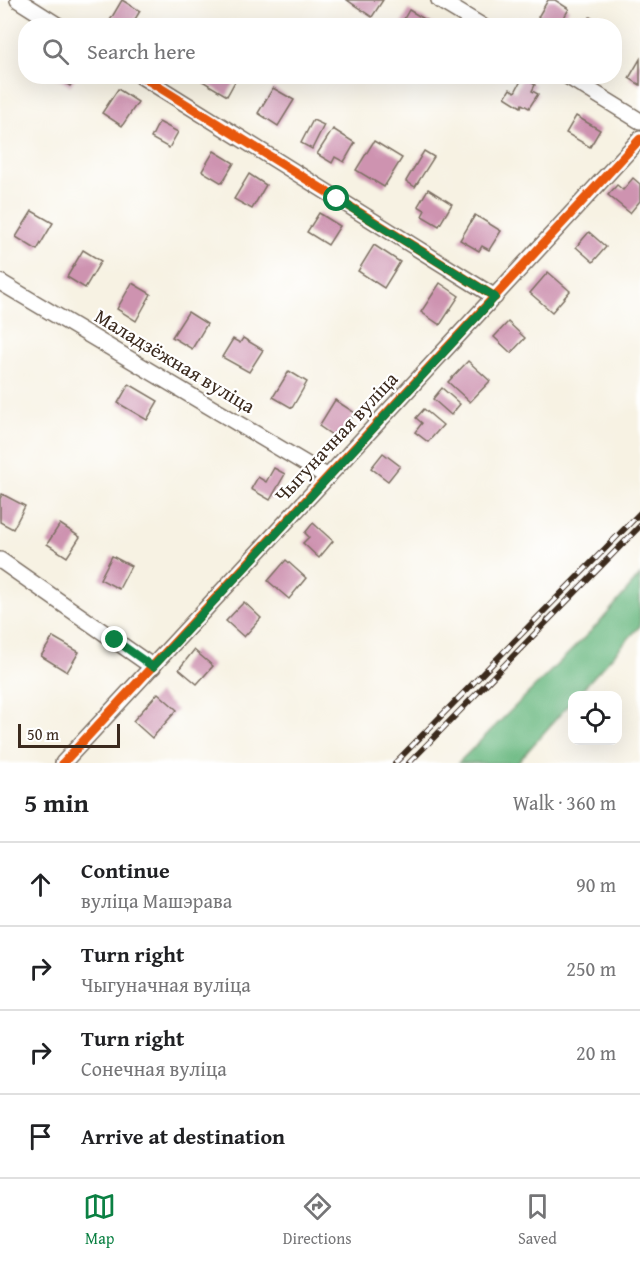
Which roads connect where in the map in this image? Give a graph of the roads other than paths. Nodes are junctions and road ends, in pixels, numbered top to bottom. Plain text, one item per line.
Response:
1 (18, 0) edge
2 (439, 0) edge
3 (46, 18) edge
4 (469, 18) edge
5 (154, 84) edge
6 (580, 84) edge
7 (640, 121) edge
8 (640, 139) edge
9 (0, 282) edge
10 (495, 297) junction
11 (328, 477) junction
12 (0, 560) edge
13 (153, 667) junction
14 (63, 763) edge

1 - 3 street
2 - 4 street
5 - 10 street
6 - 7 street
8 - 10 street, Чыгуначная вуліца
9 - 11 street, Маладзёжная вуліца
10 - 11 street, Чыгуначная вуліца
11 - 13 street, Чыгуначная вуліца
12 - 13 street
13 - 14 street, Чыгуначная вуліца

